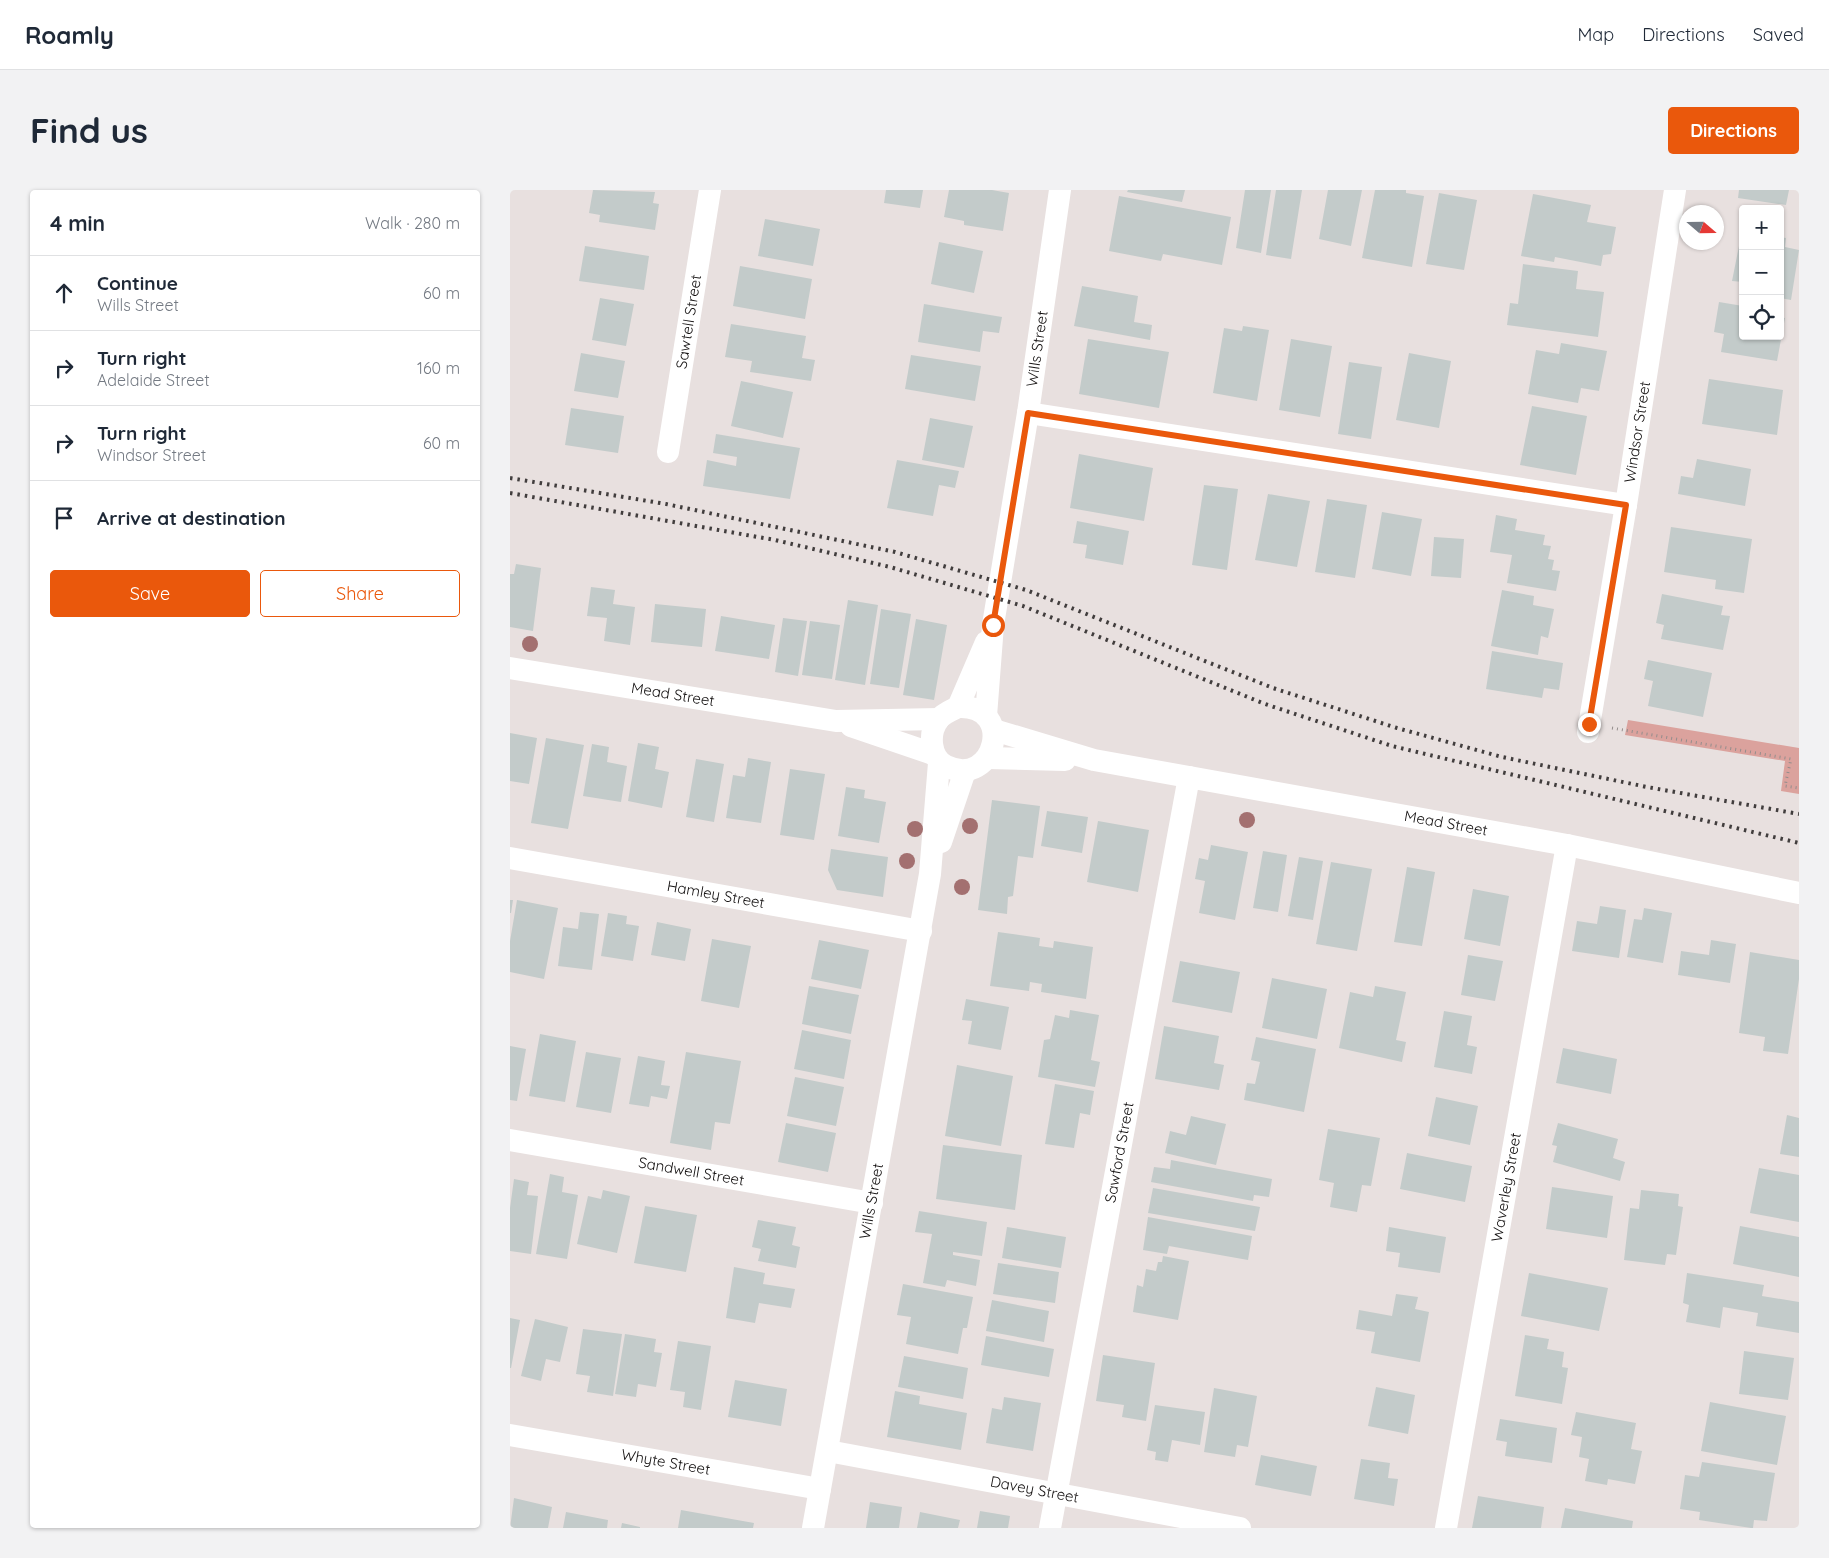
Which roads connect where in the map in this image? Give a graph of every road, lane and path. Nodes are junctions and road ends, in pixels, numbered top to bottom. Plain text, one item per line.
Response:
1 (710, 190) edge
2 (1060, 190) edge
3 (1673, 190) edge
4 (1028, 413) junction
5 (668, 452) dead end
6 (1626, 505) junction
7 (993, 625) junction
8 (510, 668) edge
9 (958, 707) junction
10 (939, 719) junction
11 (836, 721) junction
12 (990, 723) junction
13 (1589, 728) joint
14 (936, 758) junction
15 (988, 758) junction
16 (1094, 760) junction
17 (965, 771) junction
18 (1189, 777) junction
19 (1799, 788) edge
20 (1567, 845) junction
21 (510, 858) edge
22 (930, 874) junction
23 (1799, 893) edge
24 (921, 931) junction
25 (510, 1140) edge
26 (872, 1203) junction
27 (510, 1435) edge
28 (828, 1451) junction
29 (820, 1489) junction
30 (1056, 1494) junction
31 (813, 1528) edge
32 (1050, 1528) edge
33 (1240, 1528) edge
34 (1446, 1528) edge

1 - 5 street, Sawtell Street
2 - 4 street, Wills Street
3 - 6 street, Windsor Street
4 - 6 street
4 - 7 street, Wills Street
6 - 13 street, Windsor Street
7 - 9 street, Wills Street
7 - 12 street, Wills Street
8 - 11 street, Mead Street
9 - 10 street
9 - 12 street
10 - 11 street, Mead Street
10 - 14 street
11 - 14 street, Mead Street
12 - 15 street
12 - 16 street, Mead Street
13 - 19 path
14 - 17 street
14 - 22 street, Wills Street
15 - 16 street, Mead Street
15 - 17 street
16 - 18 street, Mead Street
17 - 22 street, Wills Street
18 - 20 street, Mead Street
18 - 30 street, Sawford Street
20 - 23 street, Mead Street
20 - 34 street, Waverley Street
21 - 24 street, Hamley Street
22 - 24 street, Wills Street
24 - 26 street, Wills Street
25 - 26 street, Sandwell Street
26 - 28 street, Wills Street
27 - 29 street, Whyte Street
28 - 29 street, Wills Street
28 - 30 street, Davey Street
29 - 31 street, Wills Street
30 - 32 street, Sawford Street
30 - 33 street, Davey Street

